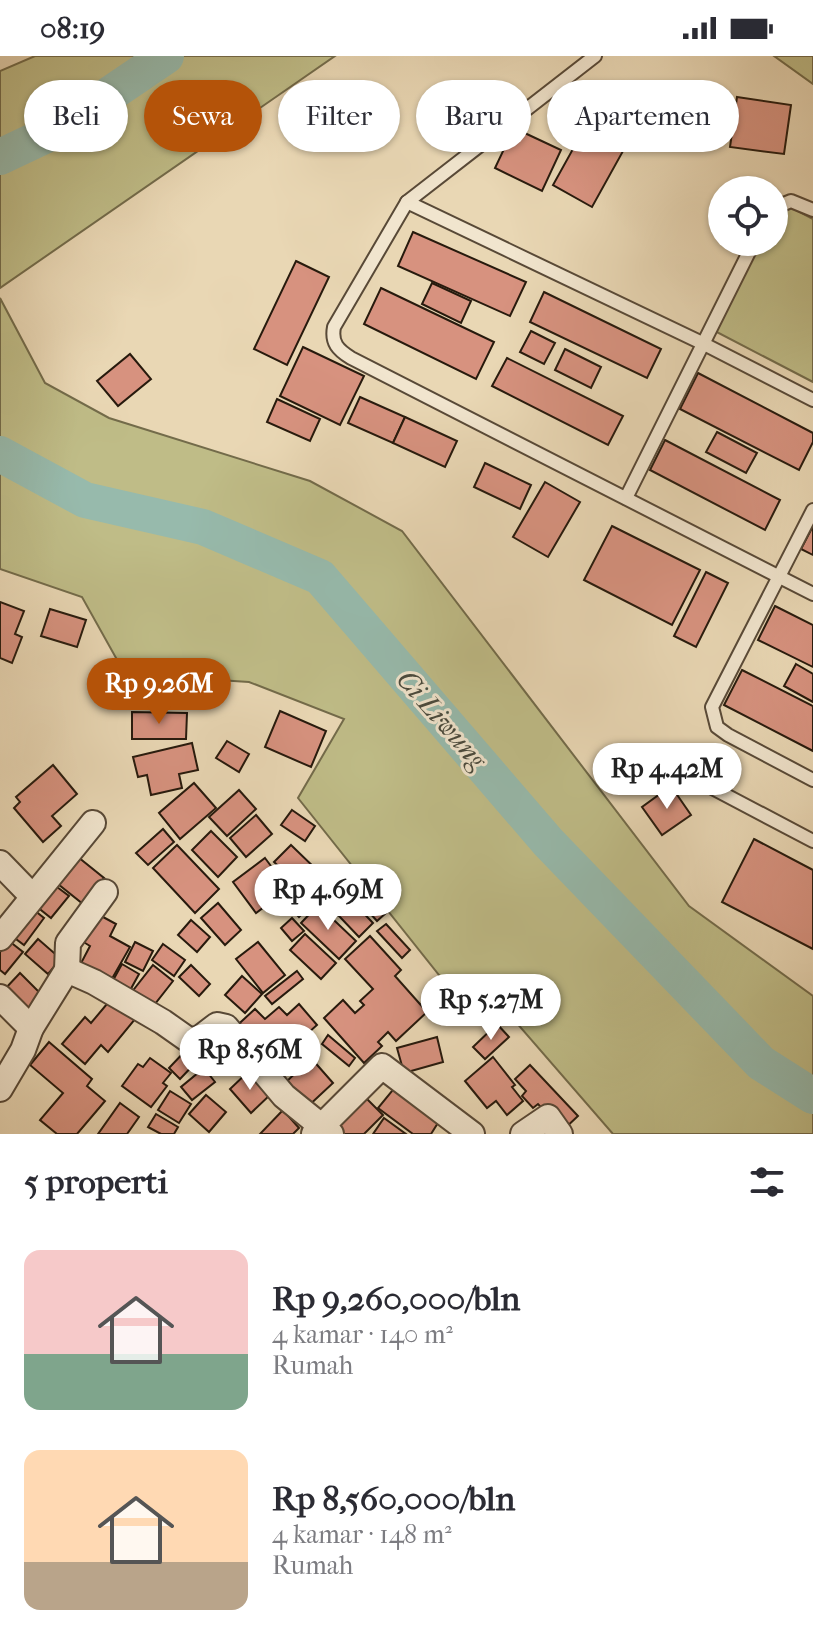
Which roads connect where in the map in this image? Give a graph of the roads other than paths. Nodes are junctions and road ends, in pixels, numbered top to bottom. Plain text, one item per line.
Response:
1 (595, 56) edge
2 (788, 201) edge
3 (407, 202) junction
4 (813, 210) edge
5 (747, 256) edge
6 (702, 343) junction
7 (813, 400) edge
8 (626, 498) junction
9 (813, 510) edge
10 (781, 577) junction
11 (813, 594) edge
12 (813, 780) edge
13 (701, 782) dead end
14 (93, 823) dead end
15 (813, 841) edge
16 (0, 863) edge
17 (105, 892) dead end
18 (32, 896) junction
19 (0, 938) edge
20 (67, 970) junction
21 (0, 997) edge
22 (31, 1028) junction
23 (0, 1089) edge
24 (322, 1131) edge
25 (472, 1134) edge
26 (523, 1134) edge
27 (560, 1134) edge

1 - 3 lane
2 - 4 lane
3 - 6 lane
3 - 8 lane
5 - 6 lane
6 - 7 lane
6 - 8 lane
8 - 10 lane
9 - 10 lane
10 - 11 lane
10 - 12 lane
13 - 15 lane
14 - 18 street
16 - 18 street
17 - 20 street
18 - 19 street
20 - 22 street
20 - 24 street
21 - 22 street
22 - 23 street
24 - 25 street
26 - 27 street

